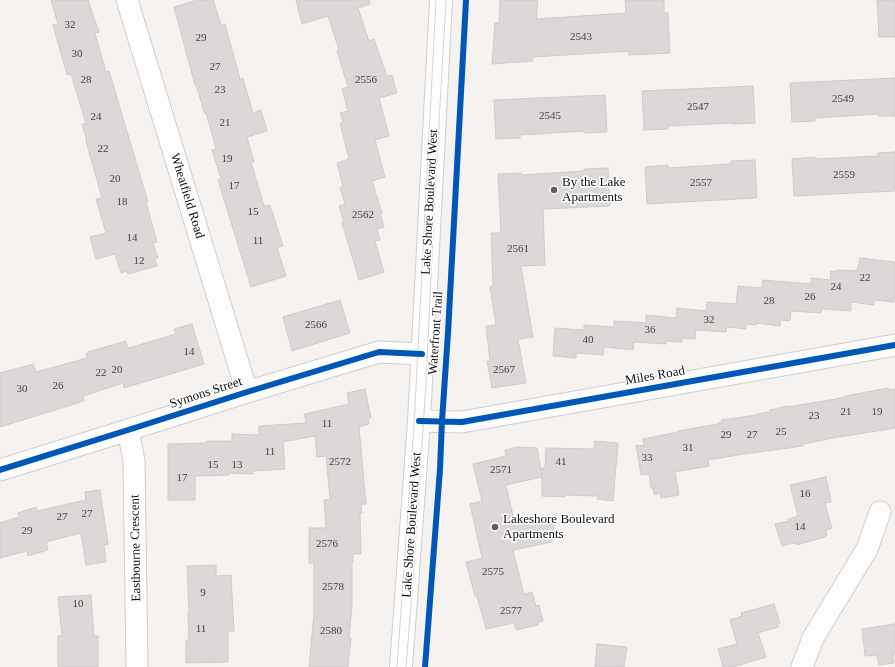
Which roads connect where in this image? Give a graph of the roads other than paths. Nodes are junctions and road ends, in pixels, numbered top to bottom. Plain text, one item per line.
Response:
1 (128, 0) edge
2 (441, 0) edge
3 (895, 345) edge
4 (422, 354) junction
5 (246, 392) junction
6 (419, 421) junction
7 (128, 430) junction
8 (0, 470) edge
9 (880, 512) dead end
10 (137, 667) edge
11 (401, 667) edge
12 (802, 667) edge

1 - 5 street, Wheatfield Road
2 - 4 main road, Lake Shore Boulevard West
3 - 6 street, Miles Road
4 - 5 street, Symons Street
4 - 6 main road, Lake Shore Boulevard West
5 - 7 street, Symons Street
6 - 11 main road, Lake Shore Boulevard West
7 - 8 street, Symons Street
7 - 10 street, Eastbourne Crescent
9 - 12 street

